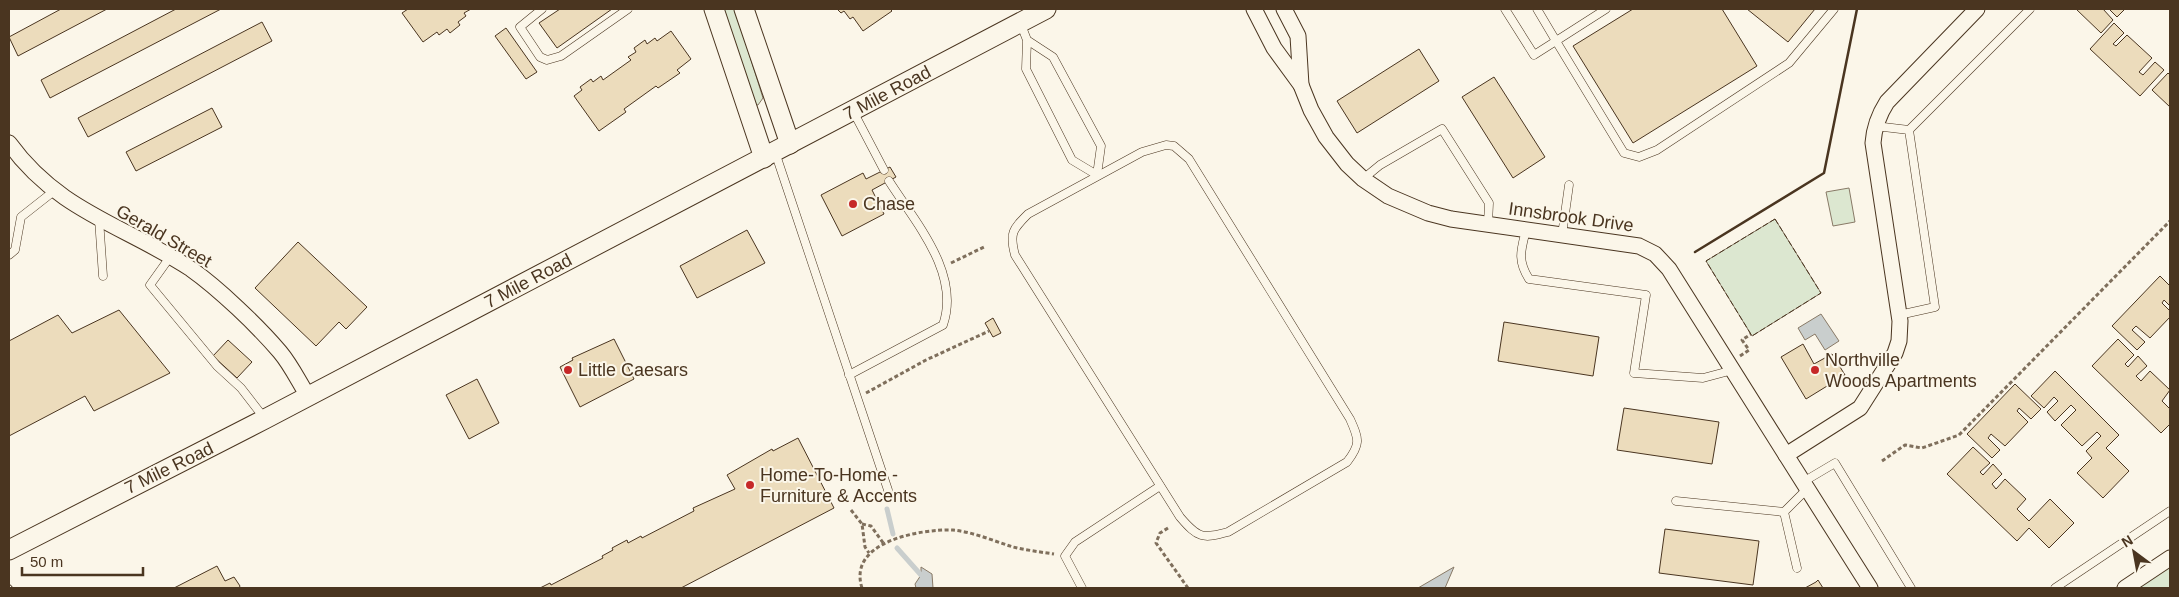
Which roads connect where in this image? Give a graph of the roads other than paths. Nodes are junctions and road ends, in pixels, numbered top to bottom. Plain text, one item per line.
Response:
1 (542, 9) edge
2 (628, 9) edge
3 (714, 9) edge
4 (744, 9) edge
5 (1046, 9) edge
6 (1254, 9) edge
7 (1284, 9) edge
8 (1505, 9) edge
9 (1537, 9) edge
10 (1606, 9) edge
11 (1834, 9) edge
12 (1977, 9) edge
13 (2030, 9) edge
14 (1020, 22) junction
15 (1027, 40) junction
16 (1556, 41) junction
17 (1301, 85) junction
18 (854, 111) junction
19 (1876, 126) junction
20 (1910, 130) junction
21 (9, 143) edge
22 (776, 152) junction
23 (884, 170) dead end
24 (1097, 175) junction
25 (1363, 179) junction
26 (889, 180) dead end
27 (1569, 185) dead end
28 (54, 191) junction
29 (99, 219) junction
30 (1488, 224) junction
31 (1526, 230) junction
32 (1562, 235) junction
33 (9, 255) edge
34 (170, 257) junction
35 (103, 276) dead end
36 (1900, 315) junction
37 (1731, 367) junction
38 (849, 376) junction
39 (308, 396) junction
40 (265, 419) junction
41 (1786, 455) junction
42 (1805, 485) junction
43 (1160, 486) junction
44 (888, 490) dead end
45 (1676, 501) dead end
46 (2170, 511) edge
47 (1784, 512) junction
48 (9, 550) edge
49 (2170, 558) edge
50 (1798, 568) dead end
51 (1082, 588) edge
52 (1870, 588) edge
53 (1911, 588) edge
54 (2055, 588) edge
55 (2125, 588) edge

1 - 2 lane
3 - 22 street
4 - 22 street
5 - 14 street, 7 Mile Road
6 - 17 street, Innsbrook Drive
7 - 17 street, Innsbrook Drive
8 - 16 lane
9 - 16 lane
10 - 16 lane
11 - 16 lane
12 - 19 street
13 - 20 lane
14 - 15 lane
14 - 18 street, 7 Mile Road
15 - 24 lane
15 - 24 lane
17 - 25 street, Innsbrook Drive
18 - 22 street, 7 Mile Road
18 - 23 lane
19 - 20 lane
19 - 36 street
20 - 36 lane
21 - 28 street, Gerald Street
22 - 38 lane
22 - 39 street, 7 Mile Road
24 - 43 lane
24 - 43 lane
25 - 30 street, Innsbrook Drive
25 - 30 lane
26 - 38 lane
27 - 32 lane
28 - 29 street, Gerald Street
28 - 33 lane
29 - 34 street, Gerald Street
29 - 35 lane
30 - 31 street, Innsbrook Drive
31 - 32 street, Innsbrook Drive
31 - 37 lane
32 - 37 street, Innsbrook Drive
34 - 39 street, Gerald Street
34 - 40 lane
36 - 41 street
37 - 41 street, Innsbrook Drive
38 - 44 lane
39 - 40 street, 7 Mile Road
40 - 48 street, 7 Mile Road
41 - 42 street, Innsbrook Drive
42 - 47 lane
42 - 52 street, Innsbrook Drive
42 - 53 lane
43 - 51 lane
45 - 47 lane
46 - 54 lane
47 - 50 lane
49 - 55 street

